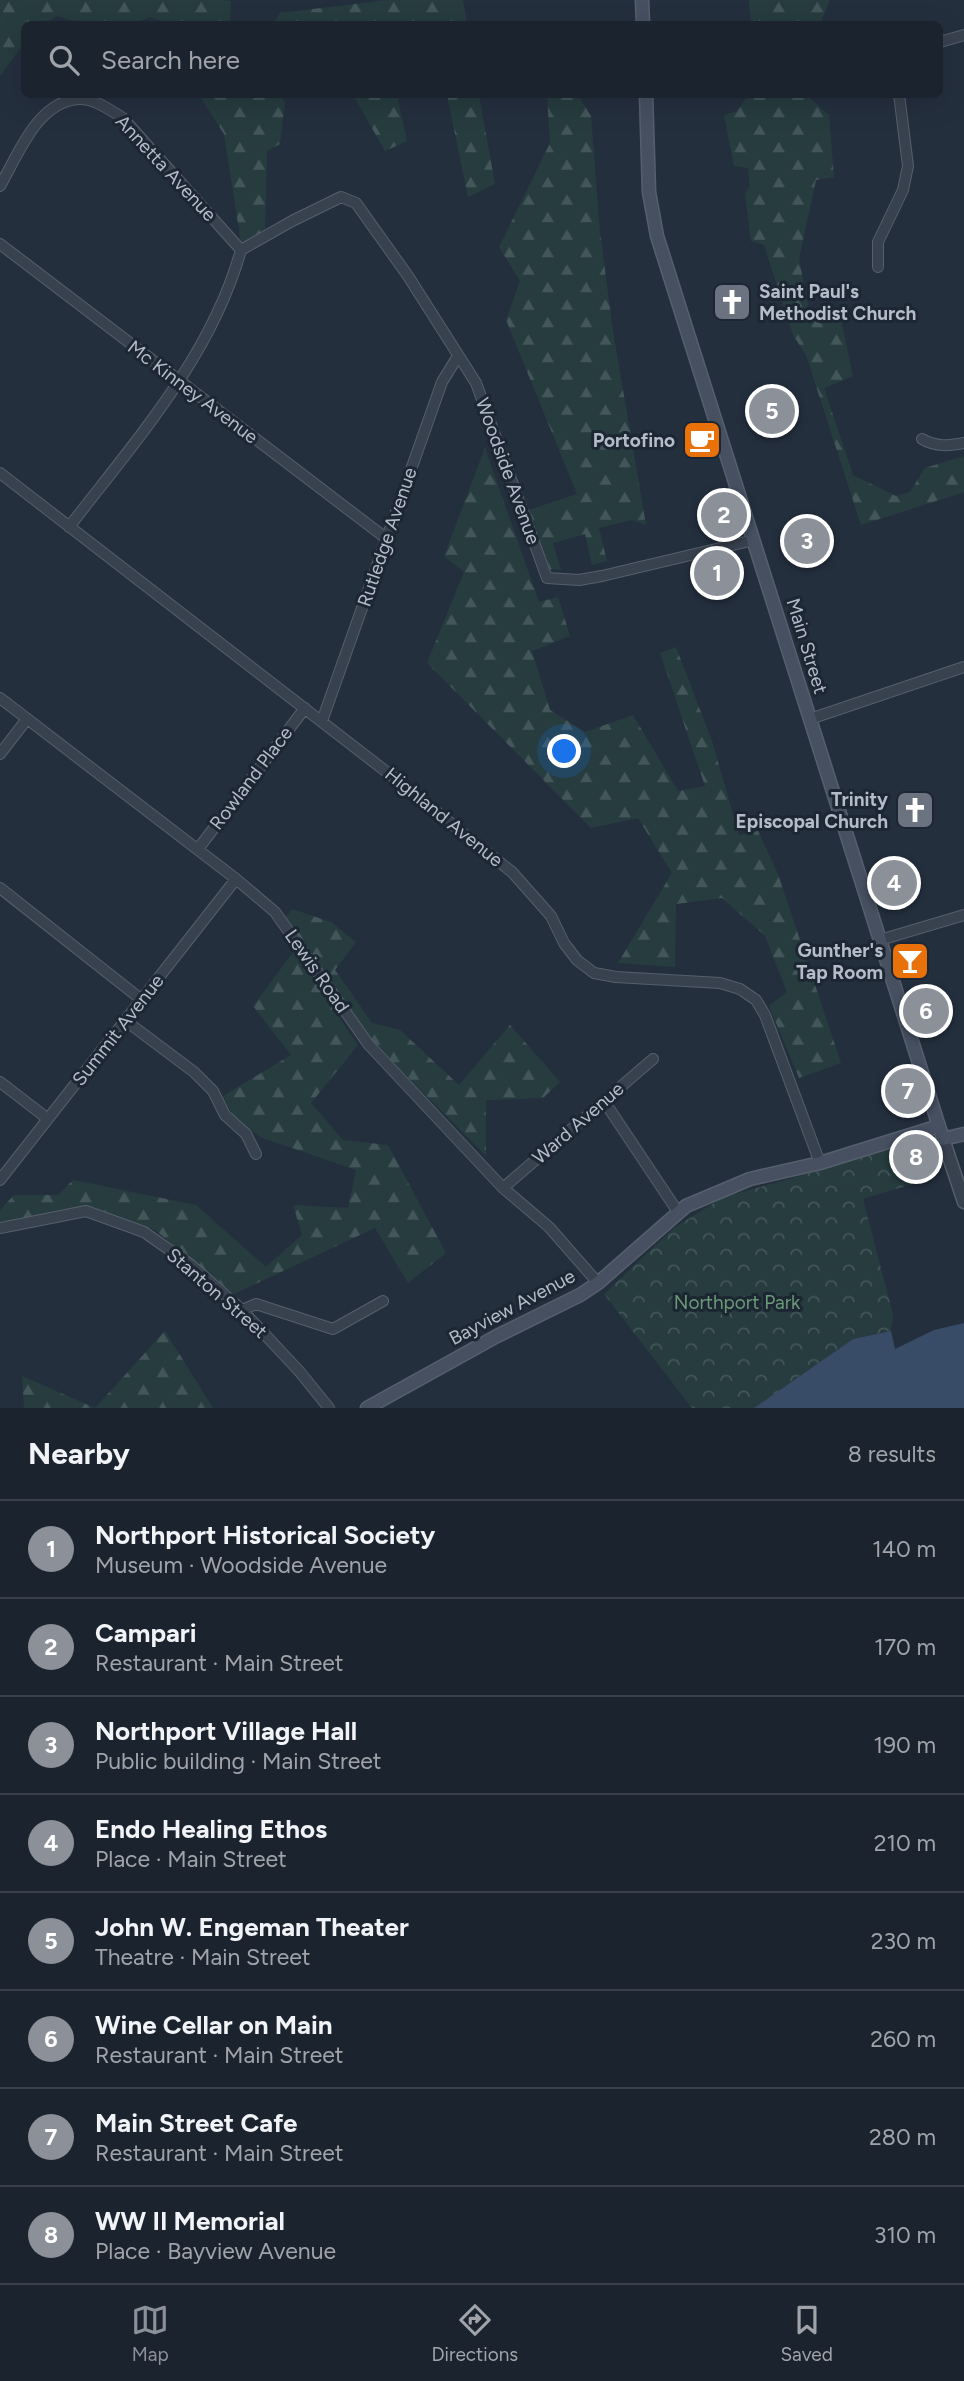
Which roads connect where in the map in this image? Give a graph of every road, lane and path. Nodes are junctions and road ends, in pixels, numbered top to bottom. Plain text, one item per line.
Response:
1 (642, 0) edge
2 (643, 21) edge
3 (964, 35) edge
4 (943, 41) edge
5 (646, 98) edge
6 (900, 98) edge
7 (0, 186) edge
8 (0, 244) edge
9 (242, 250) junction
10 (878, 267) dead end
11 (458, 356) junction
12 (180, 383) junction
13 (922, 439) dead end
14 (964, 443) edge
15 (0, 473) edge
16 (69, 527) junction
17 (387, 539) junction
18 (754, 540) junction
19 (964, 667) edge
20 (0, 698) edge
21 (305, 708) junction
22 (27, 719) junction
23 (810, 719) junction
24 (322, 721) junction
25 (0, 754) edge
26 (198, 849) junction
27 (236, 879) junction
28 (0, 888) edge
29 (964, 915) edge
30 (880, 940) junction
31 (142, 1000) junction
32 (126, 1021) junction
33 (653, 1059) dead end
34 (0, 1082) edge
35 (604, 1101) junction
36 (48, 1119) junction
37 (941, 1133) junction
38 (964, 1134) edge
39 (256, 1154) dead end
40 (820, 1163) junction
41 (0, 1180) edge
42 (503, 1188) junction
43 (964, 1202) edge
44 (678, 1212) junction
45 (0, 1228) edge
46 (598, 1283) junction
47 (383, 1301) dead end
48 (242, 1310) junction
49 (329, 1408) edge
50 (367, 1408) edge

1 - 2 main road
3 - 4 street
5 - 18 main road, Main Street
6 - 10 street
7 - 9 street, Annetta Avenue
8 - 12 street, Mc Kinney Avenue
9 - 11 street, Woodside Avenue
9 - 12 street
11 - 17 street, Rutledge Avenue
11 - 18 street, Woodside Avenue
12 - 16 street
12 - 17 street, Mc Kinney Avenue
13 - 14 street
15 - 16 street, Highland Avenue
16 - 21 street, Highland Avenue
17 - 24 street, Rutledge Avenue
18 - 23 main road, Main Street
19 - 23 street
20 - 22 street, Lewis Road
21 - 24 street, Highland Avenue
21 - 26 street, Rowland Place
22 - 25 street
22 - 26 street, Lewis Road
23 - 30 main road, Main Street
24 - 40 street, Highland Avenue
26 - 27 street, Lewis Road
27 - 31 street, Summit Avenue
27 - 42 street, Lewis Road
28 - 31 street
29 - 30 street
30 - 37 main road, Main Street
31 - 32 street, Summit Avenue
32 - 36 street, Summit Avenue
32 - 39 street
33 - 35 street, Ward Avenue
34 - 36 street
35 - 42 street, Ward Avenue
35 - 44 street
36 - 41 street, Summit Avenue
37 - 38 main road, Bayview Avenue
37 - 40 main road, Bayview Avenue
37 - 43 street, Main Street
40 - 44 main road, Bayview Avenue
42 - 46 street, Lewis Road
44 - 46 main road, Bayview Avenue
45 - 48 street, Stanton Street
46 - 50 main road, Bayview Avenue
47 - 48 street
48 - 49 street, Stanton Street

